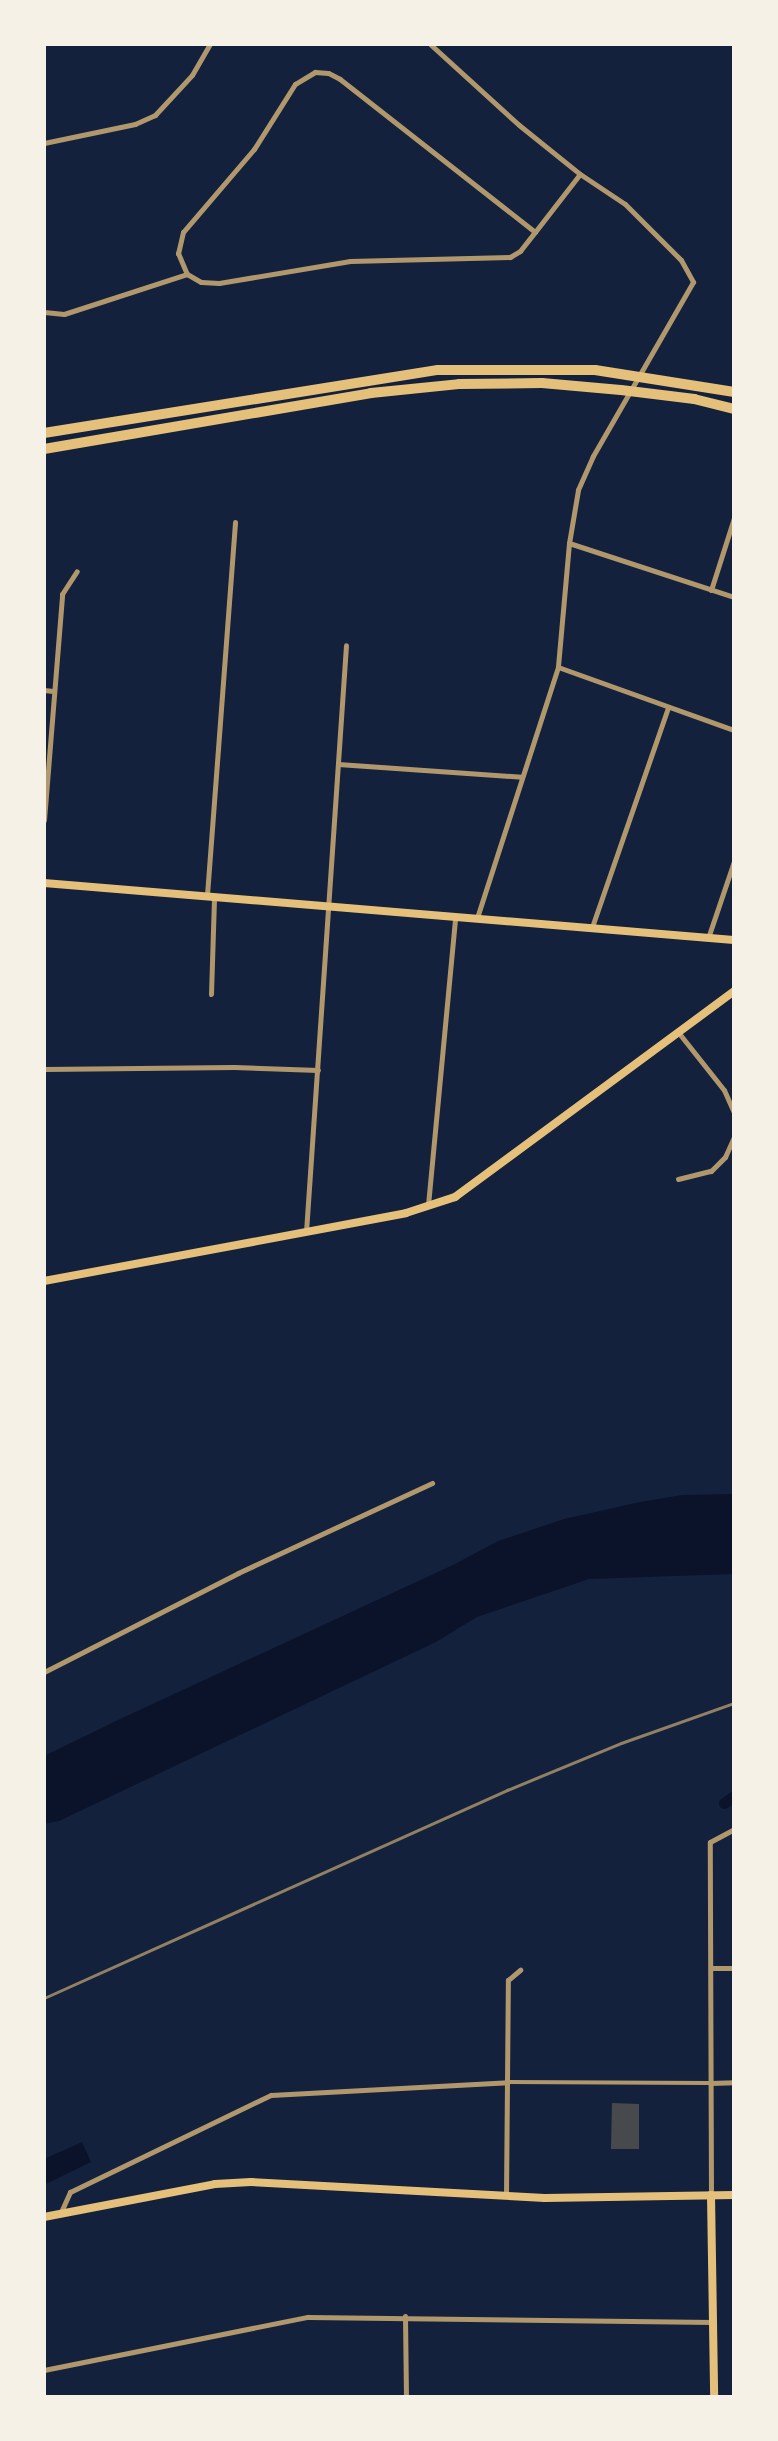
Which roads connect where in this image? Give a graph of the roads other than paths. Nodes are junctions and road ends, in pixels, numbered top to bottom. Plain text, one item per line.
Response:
1 (210, 44) edge
2 (430, 44) edge
3 (44, 143) edge
4 (580, 174) junction
5 (535, 232) junction
6 (187, 274) junction
7 (44, 312) edge
8 (734, 392) edge
9 (734, 409) edge
10 (44, 433) edge
11 (44, 449) edge
12 (734, 518) edge
13 (235, 522) dead end
14 (569, 543) junction
15 (77, 571) dead end
16 (711, 590) junction
17 (734, 597) edge
18 (346, 645) dead end
19 (558, 667) junction
20 (44, 690) edge
21 (53, 691) junction
22 (668, 708) junction
23 (734, 730) edge
24 (338, 764) junction
25 (522, 777) junction
26 (44, 820) edge
27 (734, 861) edge
28 (44, 883) edge
29 (211, 895) junction
30 (327, 905) junction
31 (455, 916) junction
32 (477, 918) junction
33 (592, 927) junction
34 (708, 938) junction
35 (734, 940) edge
36 (734, 991) edge
37 (211, 994) dead end
38 (678, 1031) junction
39 (44, 1069) edge
40 (318, 1070) junction
41 (734, 1112) edge
42 (734, 1137) edge
43 (678, 1179) dead end
44 (428, 1207) junction
45 (306, 1232) junction
46 (44, 1281) edge
47 (432, 1483) dead end
48 (44, 1672) edge
49 (734, 1829) edge
50 (712, 1968) junction
51 (734, 1968) edge
52 (520, 1970) dead end
53 (508, 2082) junction
54 (734, 2082) edge
55 (710, 2083) junction
56 (711, 2195) junction
57 (734, 2195) edge
58 (506, 2196) junction
59 (60, 2213) junction
60 (44, 2217) edge
61 (405, 2316) junction
62 (713, 2322) junction
63 (44, 2370) edge
64 (406, 2397) edge
65 (714, 2397) edge

1 - 3 street
2 - 4 street
4 - 5 street
4 - 14 street
5 - 6 street
5 - 6 street
6 - 7 street
8 - 10 highway
9 - 11 highway
12 - 16 street
13 - 29 street
14 - 16 street
14 - 19 street
15 - 21 street
16 - 17 street
18 - 24 street
19 - 22 street
19 - 25 street
20 - 21 street
21 - 26 street
22 - 23 street
22 - 33 street
24 - 25 street
24 - 30 street
25 - 32 street
27 - 34 street
28 - 29 main road
29 - 30 main road
29 - 37 street
30 - 31 main road
30 - 40 street
31 - 32 main road
31 - 44 street
32 - 33 main road
33 - 34 main road
34 - 35 main road
36 - 38 main road
38 - 41 street
38 - 44 main road
39 - 40 street
40 - 45 street
42 - 43 street
44 - 45 main road
45 - 46 main road
47 - 48 street
49 - 50 street
50 - 51 street
50 - 55 street
52 - 53 street
53 - 55 street
53 - 58 street
53 - 59 street
54 - 55 street
55 - 56 street
56 - 57 main road
56 - 58 main road
56 - 62 main road
58 - 59 main road
59 - 60 main road
61 - 62 street
61 - 63 street
61 - 64 street
62 - 65 main road

